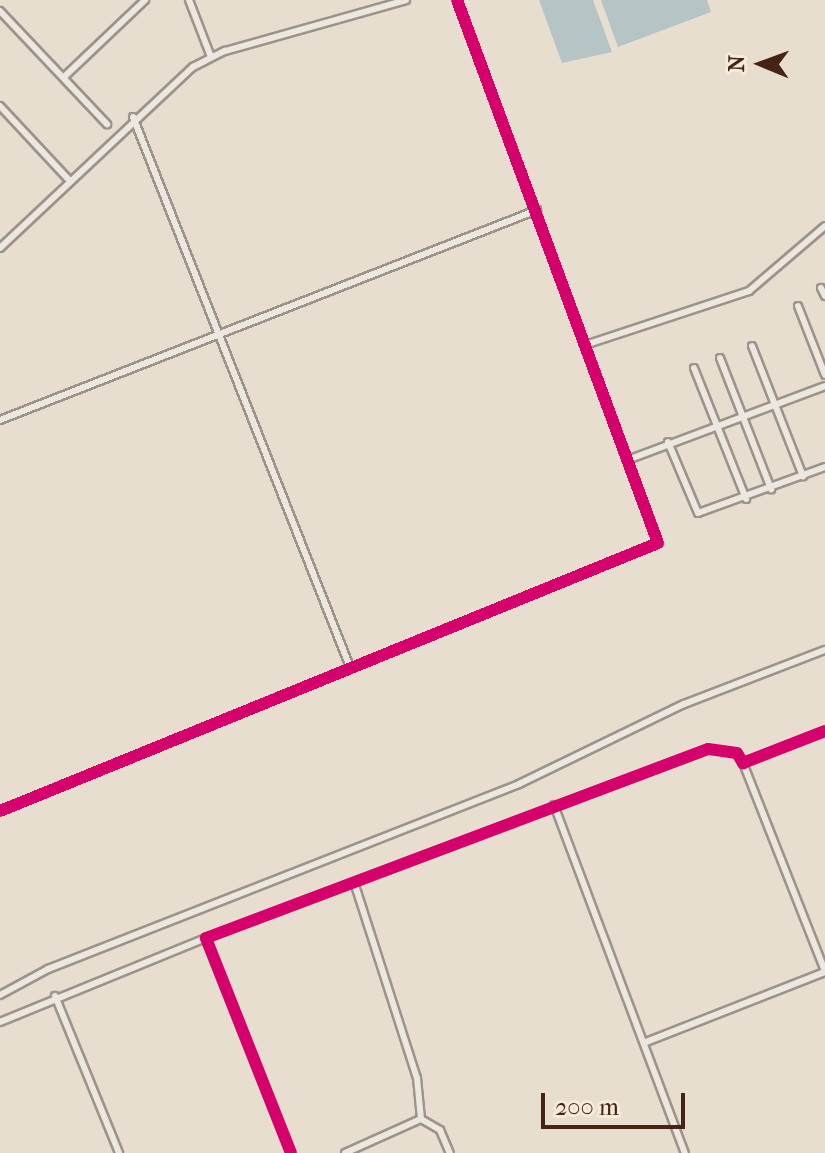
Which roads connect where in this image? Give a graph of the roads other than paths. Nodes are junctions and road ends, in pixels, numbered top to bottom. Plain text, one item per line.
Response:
1 (145, 0) edge
2 (189, 0) edge
3 (406, 0) edge
4 (457, 0) edge
5 (0, 11) edge
6 (211, 57) junction
7 (64, 77) junction
8 (0, 106) edge
9 (133, 117) junction
10 (107, 124) dead end
11 (68, 179) junction
12 (537, 210) junction
13 (825, 226) edge
14 (0, 248) edge
15 (821, 288) dead end
16 (825, 296) edge
17 (798, 306) dead end
18 (218, 331) junction
19 (585, 345) junction
20 (752, 346) dead end
21 (720, 358) dead end
22 (694, 368) dead end
23 (825, 375) edge
24 (825, 386) edge
25 (775, 406) junction
26 (745, 417) junction
27 (0, 420) edge
28 (715, 424) junction
29 (668, 442) junction
30 (630, 459) junction
31 (825, 467) edge
32 (803, 476) junction
33 (771, 489) junction
34 (746, 499) junction
35 (825, 650) edge
36 (350, 667) junction
37 (825, 731) edge
38 (743, 763) junction
39 (554, 805) junction
40 (0, 811) edge
41 (354, 882) junction
42 (206, 938) junction
43 (825, 972) edge
44 (0, 995) edge
45 (55, 996) junction
46 (0, 1022) edge
47 (646, 1042) junction
48 (421, 1119) junction
49 (119, 1153) edge
50 (291, 1153) edge
51 (345, 1153) edge
52 (450, 1153) edge
53 (685, 1153) edge

1 - 7 street
2 - 6 street
3 - 6 street
4 - 12 street
5 - 7 street
6 - 9 street
7 - 10 street
8 - 11 street
9 - 11 street
9 - 18 street
11 - 14 street
12 - 18 street
12 - 19 street
13 - 19 street
15 - 16 street
17 - 23 street
18 - 27 street
18 - 36 street
19 - 30 street
20 - 25 street
21 - 26 street
22 - 28 street
24 - 25 street
25 - 26 street
25 - 32 street
26 - 28 street
26 - 33 street
28 - 29 street
28 - 34 street
29 - 30 street
29 - 34 street
30 - 36 street
31 - 32 street
32 - 33 street
33 - 34 street
35 - 44 street
36 - 40 street
37 - 38 street
38 - 39 street
38 - 43 street
39 - 41 street
39 - 47 street
41 - 42 street
41 - 48 street
42 - 45 street
42 - 50 street
43 - 47 street
45 - 46 street
45 - 49 street
47 - 53 street
48 - 51 street
48 - 52 street

